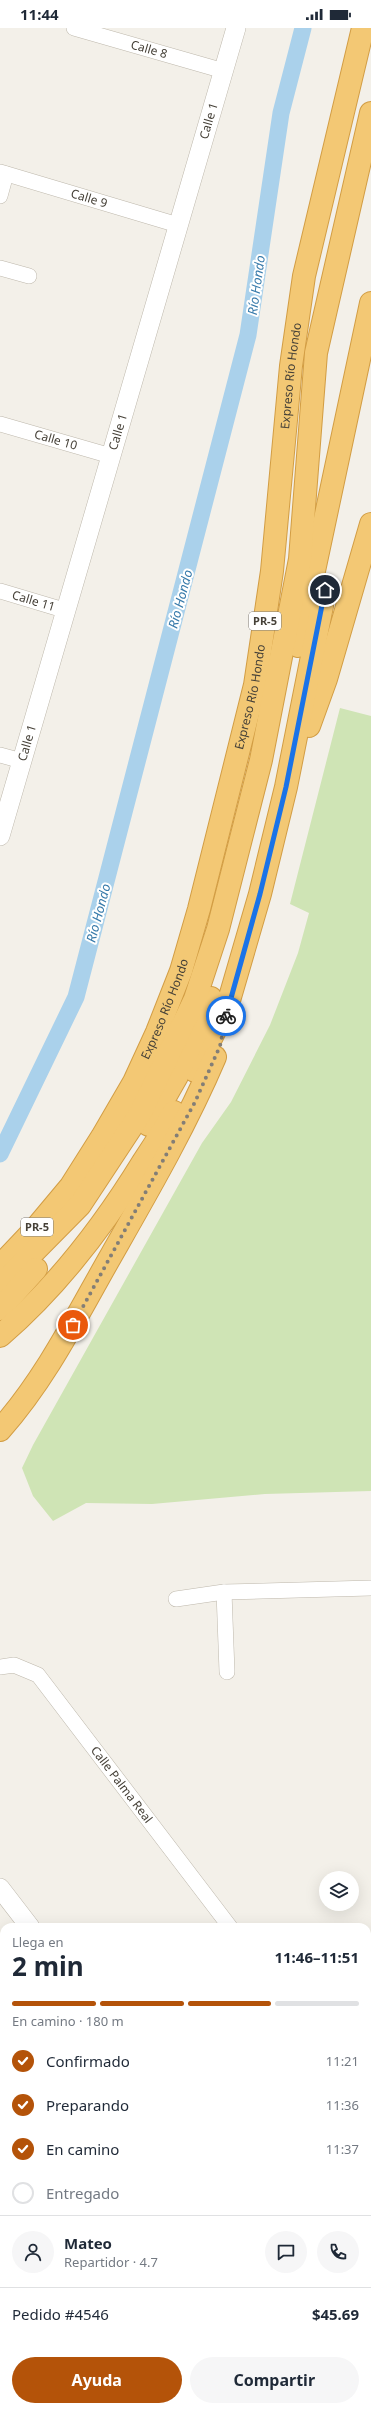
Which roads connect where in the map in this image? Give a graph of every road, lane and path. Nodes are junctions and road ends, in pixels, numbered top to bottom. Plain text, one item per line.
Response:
1 (74, 28) edge
2 (236, 28) edge
3 (363, 28) edge
4 (224, 71) junction
5 (371, 113) edge
6 (3, 173) edge
7 (0, 196) edge
8 (178, 225) junction
9 (0, 268) edge
10 (29, 276) dead end
11 (371, 303) edge
12 (371, 362) edge
13 (0, 424) edge
14 (111, 456) junction
15 (371, 524) edge
16 (0, 591) edge
17 (67, 611) junction
18 (0, 755) edge
19 (22, 761) junction
20 (286, 787) junction
21 (0, 836) edge
22 (228, 1004) junction
23 (0, 1266) edge
24 (0, 1286) edge
25 (0, 1310) edge
26 (0, 1336) edge
27 (0, 1430) edge
28 (371, 1588) edge
29 (224, 1592) junction
30 (176, 1599) dead end
31 (0, 1667) edge
32 (227, 1672) dead end
33 (0, 1888) edge
34 (27, 1923) edge
35 (227, 1923) edge

1 - 4 street, Calle 8
2 - 4 street, Calle 1
3 - 23 highway, Expreso Río Hondo / PR-5
4 - 8 street, Calle 1
5 - 24 highway
6 - 7 street
6 - 8 street, Calle 9
8 - 14 street, Calle 1
9 - 10 street
11 - 25 highway
12 - 20 highway
13 - 14 street, Calle 10
14 - 17 street, Calle 1
15 - 20 highway
16 - 17 street, Calle 11
17 - 19 street, Calle 1
18 - 19 street
19 - 21 street, Calle 1
20 - 22 highway
22 - 26 highway
22 - 27 highway
28 - 29 street
29 - 30 street
29 - 32 street
31 - 35 street, Calle Palma Real
33 - 34 street

